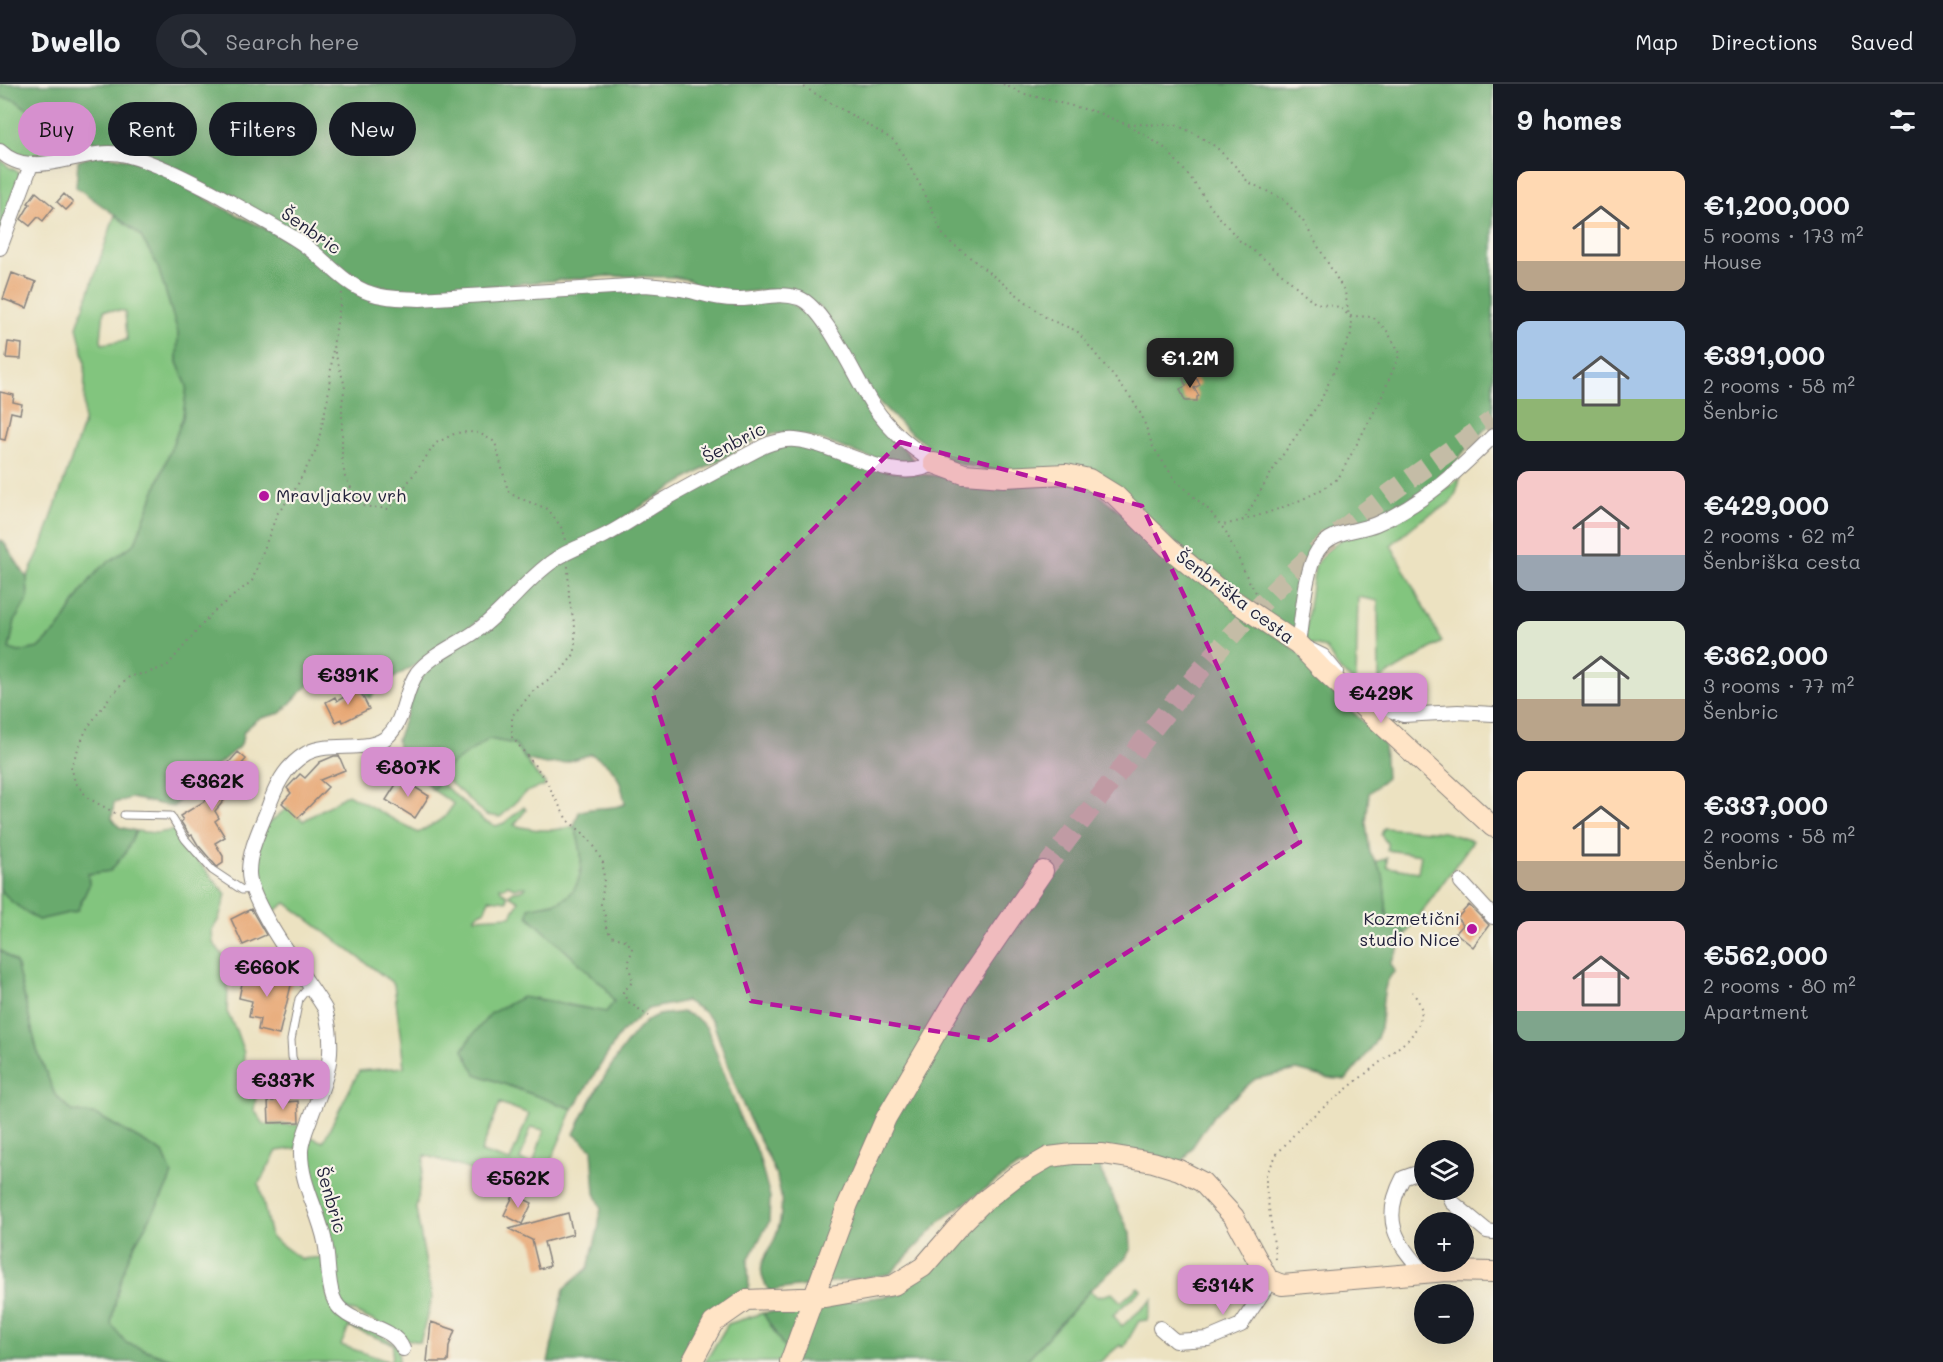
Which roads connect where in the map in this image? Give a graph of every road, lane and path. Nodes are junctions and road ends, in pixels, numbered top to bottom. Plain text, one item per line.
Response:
1 (799, 84) edge
2 (1003, 84) edge
3 (1125, 124) junction
4 (0, 151) edge
5 (32, 165) junction
6 (0, 248) edge
7 (1349, 316) junction
8 (333, 346) dead end
9 (1493, 436) edge
10 (934, 463) junction
11 (1243, 521) junction
12 (1222, 526) junction
13 (1258, 596) dead end
14 (1298, 644) junction
15 (1493, 714) edge
16 (124, 815) joint
17 (1493, 827) edge
18 (1043, 871) tunnel mouth
19 (1461, 882) dead end
20 (251, 889) junction
21 (1493, 918) edge
22 (310, 985) junction
23 (1410, 989) dead end
24 (320, 1094) junction
25 (1414, 1174) edge
26 (1451, 1200) edge
27 (1493, 1232) edge
28 (1493, 1272) edge
29 (1424, 1273) junction
30 (1275, 1282) junction
31 (814, 1297) junction
32 (1160, 1328) dead end
33 (403, 1349) dead end
34 (692, 1362) edge
35 (790, 1362) edge

1 - 12 path
2 - 3 path
3 - 7 path
3 - 7 path
4 - 5 street, Šenbric
5 - 6 street
5 - 10 street, Šenbric
7 - 11 path
7 - 11 path
8 - 16 path
9 - 14 street
10 - 14 street, Šenbriška cesta
10 - 20 street, Šenbric
11 - 12 path
12 - 13 path
14 - 15 street
14 - 17 street, Šenbriška cesta
16 - 20 lane
18 - 31 street
19 - 21 street
20 - 22 street, Šenbric
22 - 24 street, Šenbric
22 - 24 lane
23 - 30 path
24 - 33 street, Šenbric
25 - 29 street
26 - 27 street
28 - 29 street
29 - 30 street
30 - 31 street
30 - 32 street
31 - 34 street
31 - 35 street

